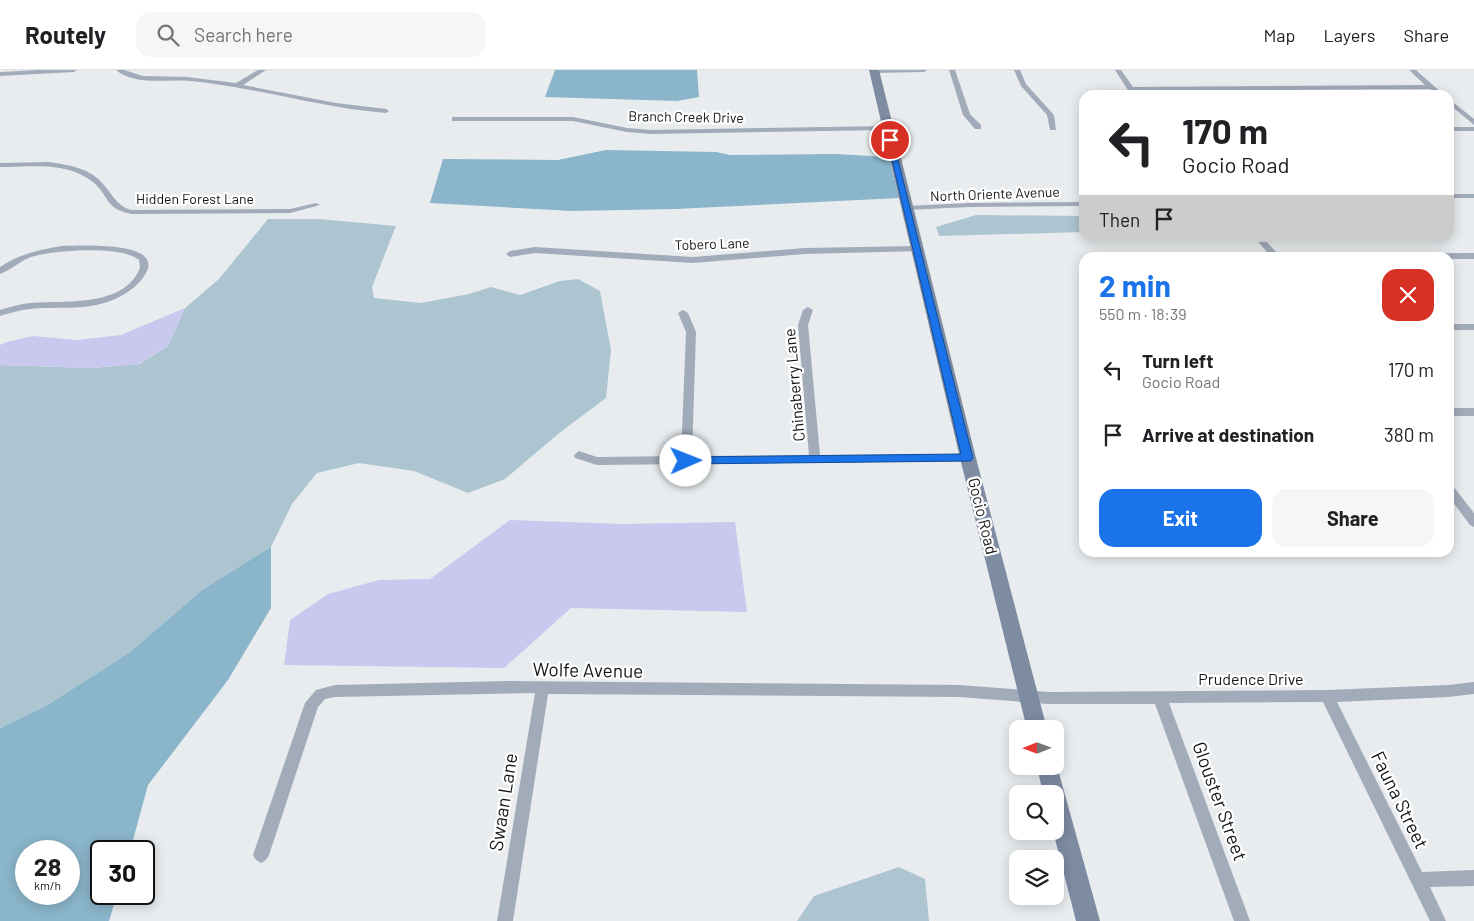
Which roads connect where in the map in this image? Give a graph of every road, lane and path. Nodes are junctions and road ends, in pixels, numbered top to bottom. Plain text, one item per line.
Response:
1 (74, 70) edge
2 (119, 70) edge
3 (264, 70) edge
4 (874, 70) edge
5 (924, 70) edge
6 (952, 70) edge
7 (1017, 70) edge
8 (1118, 70) edge
9 (1412, 70) edge
10 (0, 74) edge
11 (236, 86) junction
12 (1432, 87) junction
13 (1132, 90) edge
14 (1253, 90) edge
15 (1435, 90) edge
16 (1454, 105) edge
17 (386, 111) dead end
18 (455, 119) dead end
19 (1474, 123) edge
20 (978, 127) dead end
21 (887, 128) junction
22 (1053, 128) dead end
23 (1454, 129) edge
24 (1474, 129) edge
25 (0, 165) edge
26 (1454, 196) edge
27 (1474, 196) edge
28 (1079, 204) edge
29 (316, 206) dead end
30 (906, 208) junction
31 (1264, 242) edge
32 (916, 249) junction
33 (1273, 252) edge
34 (510, 254) dead end
35 (1454, 256) edge
36 (1474, 256) edge
37 (0, 271) edge
38 (808, 310) dead end
39 (0, 313) edge
40 (683, 313) dead end
41 (1454, 327) edge
42 (1474, 327) edge
43 (1454, 412) edge
44 (1474, 412) edge
45 (579, 455) dead end
46 (968, 458) junction
47 (815, 459) junction
48 (686, 461) junction
49 (1454, 494) edge
50 (1470, 512) edge
51 (1474, 522) edge
52 (1474, 688) edge
53 (542, 689) junction
54 (1028, 695) junction
55 (1159, 696) junction
56 (1327, 696) junction
57 (1035, 720) edge
58 (1064, 829) edge
59 (261, 855) dead end
60 (1474, 878) edge
61 (1417, 880) junction
62 (504, 921) edge
63 (1088, 921) edge
64 (1242, 921) edge
65 (1438, 921) edge

1 - 10 street
2 - 11 street
3 - 11 street
4 - 5 street
4 - 21 street, Gocio Road
6 - 20 street
7 - 22 street
8 - 13 street
9 - 12 street
11 - 17 street
12 - 14 street
12 - 15 street
16 - 19 street
18 - 21 street, Branch Creek Drive
21 - 30 street, Gocio Road
23 - 24 street
25 - 29 street, Hidden Forest Lane
26 - 27 street
28 - 30 street, North Oriente Avenue
30 - 32 street, Gocio Road
31 - 33 street
32 - 34 street, Tobero Lane
32 - 46 street, Gocio Road
35 - 36 street
37 - 39 street
38 - 47 street, Chinaberry Lane
40 - 48 street
41 - 42 street
43 - 44 street
45 - 48 street
46 - 47 street
46 - 54 street, Gocio Road
47 - 48 street
49 - 50 street
50 - 51 street
52 - 56 street, Prudence Drive
53 - 54 street, Wolfe Avenue
53 - 59 street, Wolfe Avenue
53 - 62 street, Swaan Lane
54 - 55 street, Prudence Drive
54 - 57 street, Gocio Road
55 - 56 street, Prudence Drive
55 - 64 street, Glouster Street
56 - 61 street, Fauna Street
58 - 63 street
60 - 61 street
61 - 65 street, Fauna Street

